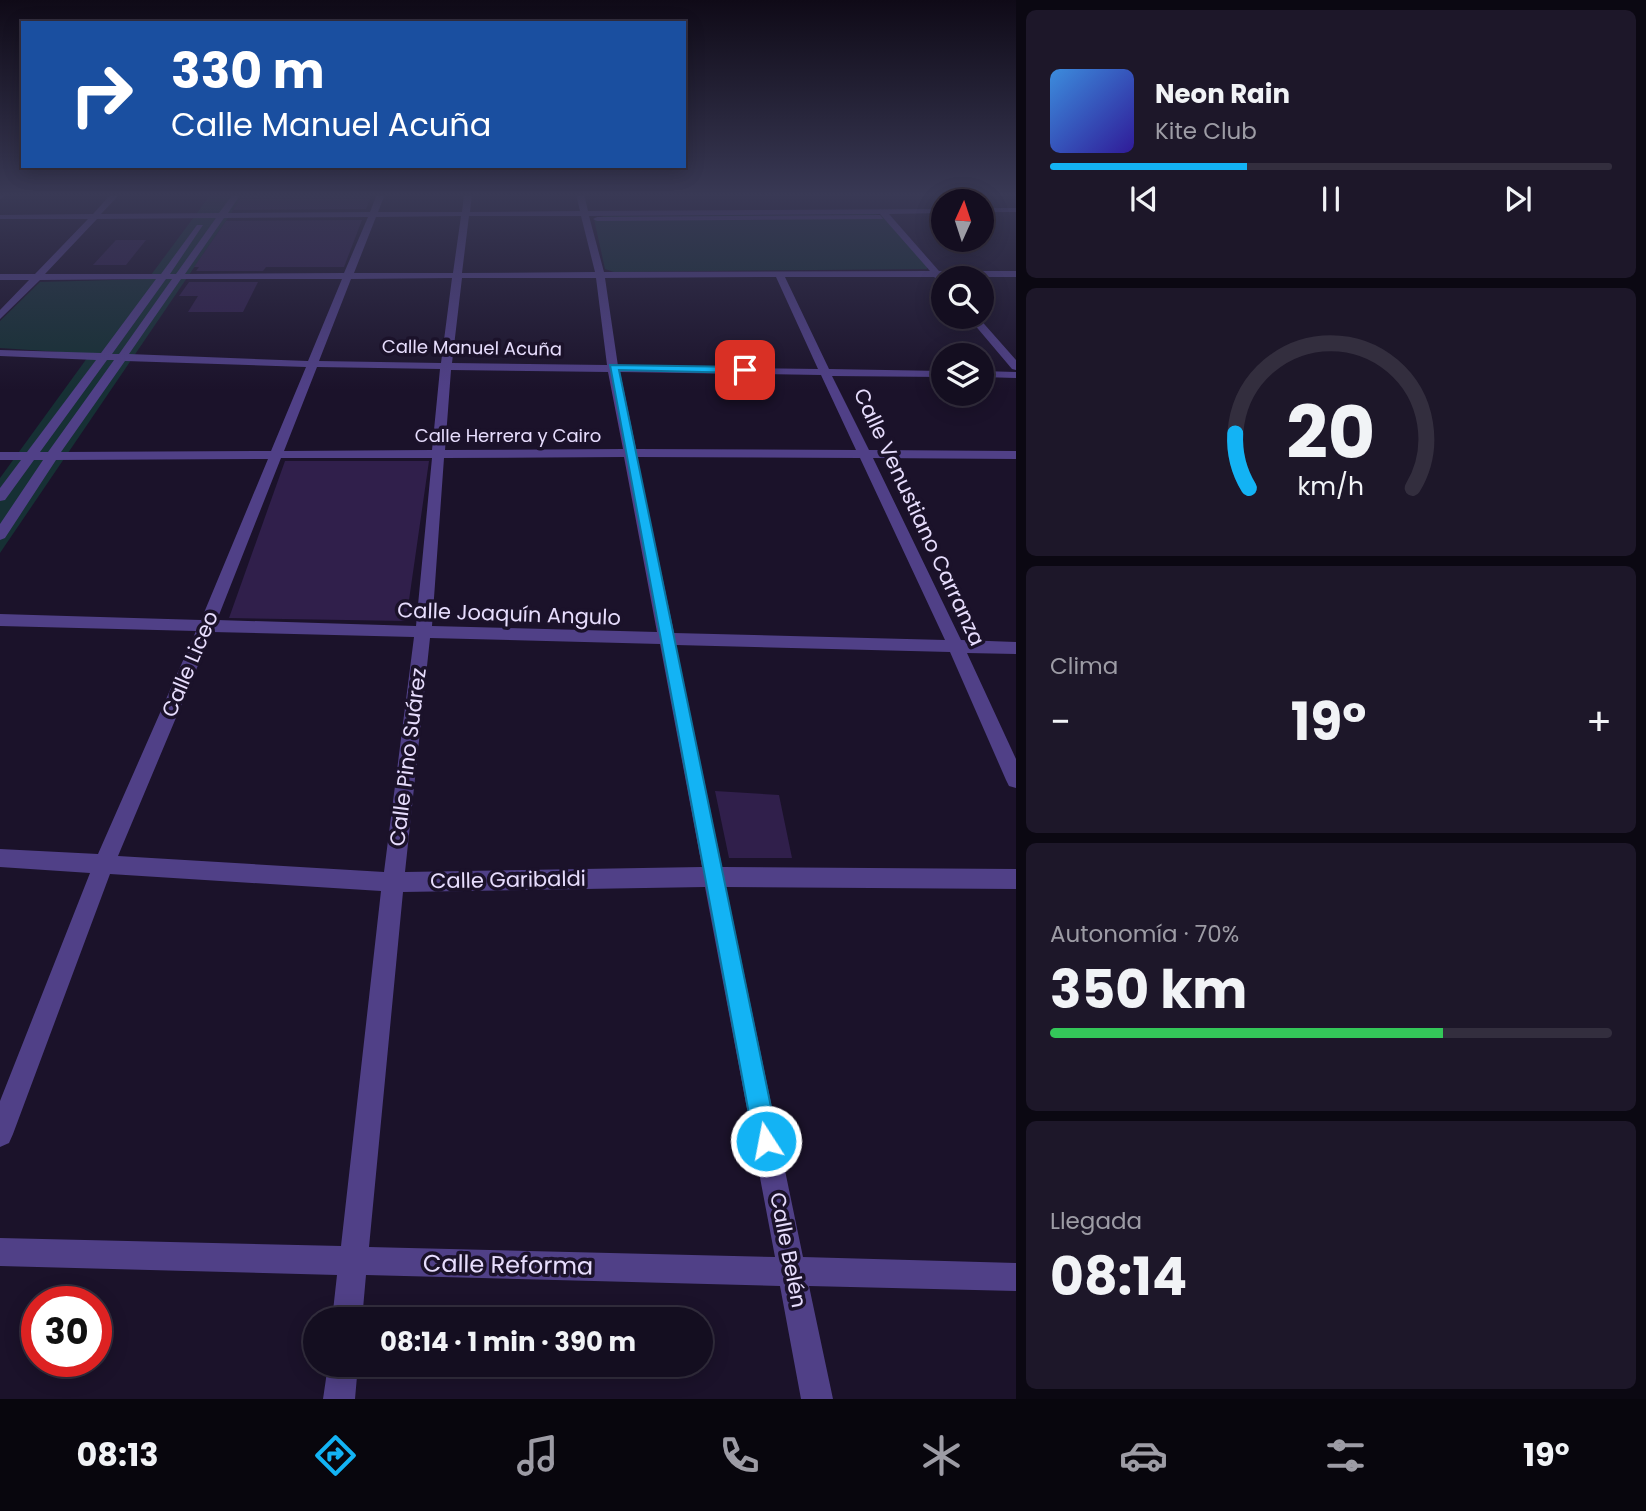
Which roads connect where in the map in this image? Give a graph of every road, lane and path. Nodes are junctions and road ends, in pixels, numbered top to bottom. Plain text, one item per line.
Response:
1 (56, 259) edge
2 (177, 259) edge
3 (192, 259) edge
4 (356, 259) edge
5 (459, 259) edge
6 (596, 259) edge
7 (350, 274) junction
8 (457, 274) junction
9 (1016, 274) edge
10 (600, 275) junction
11 (779, 275) junction
12 (994, 275) edge
13 (180, 276) junction
14 (0, 277) edge
15 (40, 277) junction
16 (164, 277) junction
17 (931, 278) edge
18 (0, 316) edge
19 (983, 329) edge
20 (0, 353) edge
21 (102, 358) junction
22 (122, 359) junction
23 (312, 364) junction
24 (446, 365) junction
25 (613, 367) junction
26 (1016, 367) edge
27 (826, 372) junction
28 (931, 374) edge
29 (994, 374) edge
30 (1016, 375) edge
31 (630, 453) junction
32 (440, 454) junction
33 (863, 454) junction
34 (276, 455) junction
35 (1016, 455) edge
36 (0, 456) edge
37 (30, 456) junction
38 (52, 456) junction
39 (0, 497) edge
40 (0, 535) edge
41 (0, 620) edge
42 (207, 625) junction
43 (424, 632) junction
44 (667, 640) junction
45 (956, 646) junction
46 (1016, 648) edge
47 (1016, 780) edge
48 (0, 858) edge
49 (104, 864) junction
50 (714, 877) junction
51 (1016, 879) edge
52 (393, 882) junction
53 (0, 1134) edge
54 (0, 1252) edge
55 (353, 1262) junction
56 (792, 1272) junction
57 (1016, 1277) edge
58 (348, 1307) edge
59 (342, 1377) edge
60 (339, 1399) edge
61 (817, 1399) edge

1 - 15 street
2 - 16 street
3 - 13 street
4 - 7 street, Calle Liceo
5 - 8 street, Calle Pino Suárez
6 - 10 street, Calle Belén
7 - 8 street
7 - 13 street
7 - 23 street, Calle Liceo
8 - 10 street
8 - 24 street, Calle Pino Suárez
9 - 12 street
10 - 11 street
10 - 25 street, Calle Belén
11 - 17 street
11 - 27 street, Calle Venustiano Carranza
13 - 16 street
13 - 22 street
14 - 15 street
15 - 16 street
15 - 18 street
16 - 21 street
19 - 26 street
20 - 21 street, Calle Manuel Acuña
21 - 22 street, Calle Manuel Acuña
21 - 37 street
22 - 23 street, Calle Manuel Acuña
22 - 38 street
23 - 24 street, Calle Manuel Acuña
23 - 34 street, Calle Liceo
24 - 25 street, Calle Manuel Acuña
24 - 32 street, Calle Pino Suárez
25 - 27 street, Calle Manuel Acuña
25 - 31 street, Calle Belén
27 - 28 street, Calle Manuel Acuña
27 - 33 street, Calle Venustiano Carranza
29 - 30 street
31 - 32 street, Calle Herrera y Cairo
31 - 33 street, Calle Herrera y Cairo
31 - 44 street, Calle Belén
32 - 34 street, Calle Herrera y Cairo
32 - 43 street, Calle Pino Suárez
33 - 35 street, Calle Herrera y Cairo
33 - 45 street, Calle Venustiano Carranza
34 - 38 street, Calle Herrera y Cairo
34 - 42 street, Calle Liceo
36 - 37 street, Calle Herrera y Cairo
37 - 38 street, Calle Herrera y Cairo
37 - 39 street
38 - 40 street
41 - 42 street, Calle Joaquín Angulo
42 - 43 street, Calle Joaquín Angulo
42 - 49 street, Calle Liceo
43 - 44 street, Calle Joaquín Angulo
43 - 52 street, Calle Pino Suárez
44 - 45 street, Calle Joaquín Angulo
44 - 50 street, Calle Belén
45 - 46 street, Calle Joaquín Angulo
45 - 47 street, Calle Venustiano Carranza
48 - 49 street, Calle Garibaldi
49 - 52 street, Calle Garibaldi
49 - 53 street, Calle Liceo
50 - 51 street, Calle Garibaldi
50 - 52 street, Calle Garibaldi
50 - 56 street, Calle Belén
52 - 55 street, Calle Pino Suárez
54 - 55 street, Calle Reforma
55 - 56 street, Calle Reforma
55 - 58 street, Calle Pino Suárez
56 - 57 street, Calle Reforma
56 - 61 street, Calle Belén
59 - 60 street

